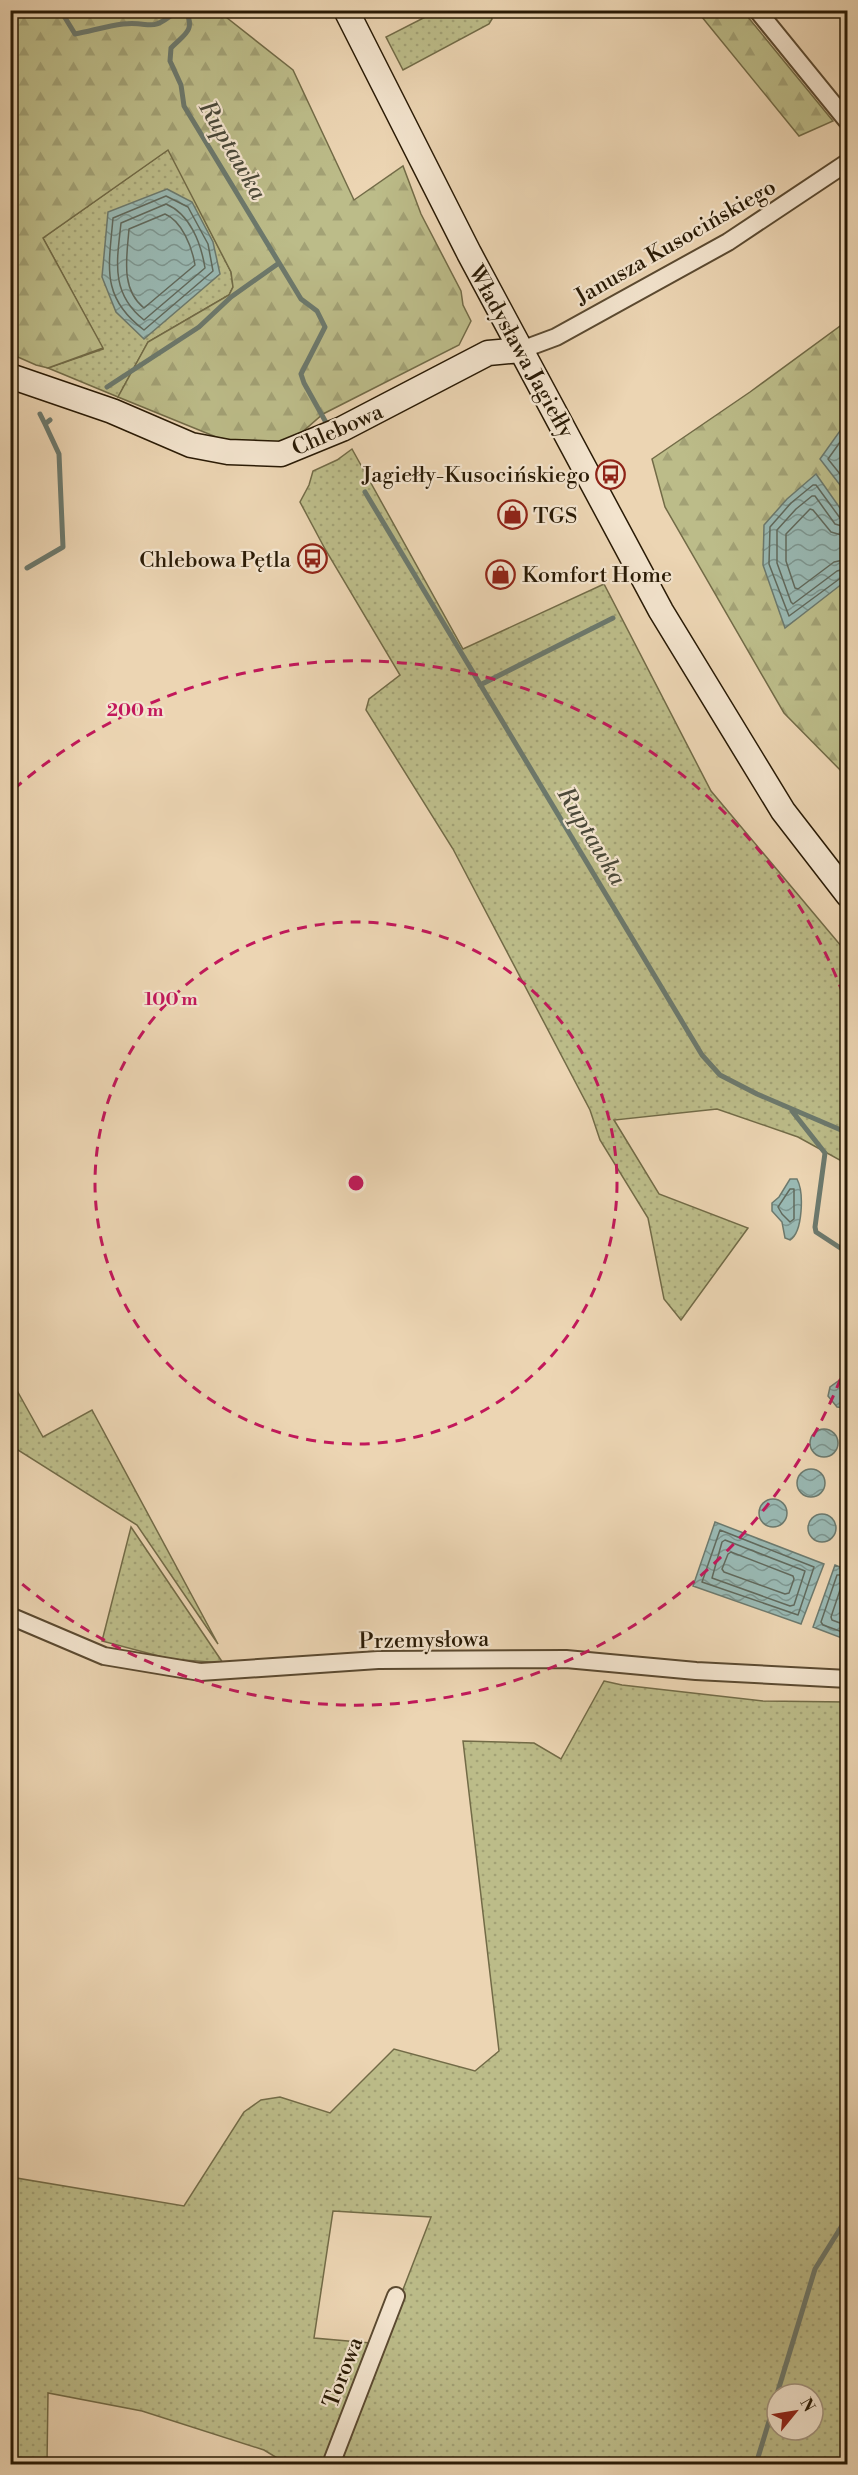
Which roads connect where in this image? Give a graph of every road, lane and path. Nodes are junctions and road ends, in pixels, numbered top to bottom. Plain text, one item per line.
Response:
1 (346, 10) edge
2 (761, 12) edge
3 (848, 122) edge
4 (848, 162) edge
5 (521, 350) junction
6 (10, 376) edge
7 (848, 895) edge
8 (10, 1616) edge
9 (848, 1679) edge
10 (396, 2296) dead end
11 (333, 2464) edge

1 - 5 street, Władysława Jagiełły
2 - 3 street
4 - 5 street, Janusza Kusocińskiego
5 - 6 street, Chlebowa
5 - 7 street, Władysława Jagiełły
8 - 9 street, Przemysłowa
10 - 11 street, Torowa

